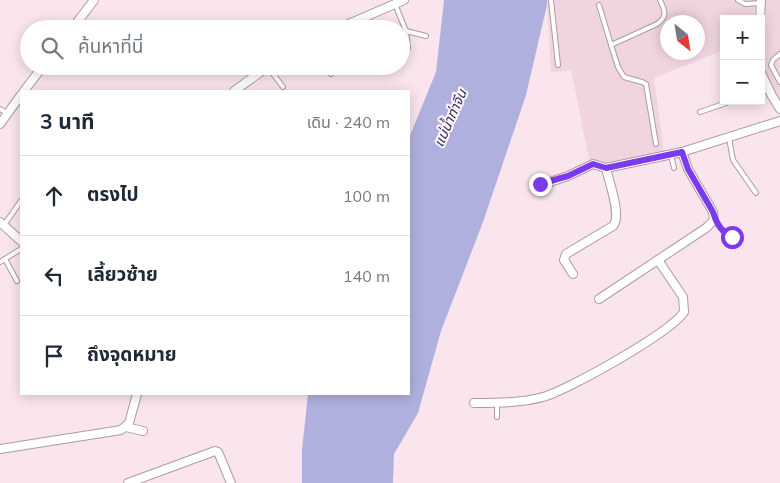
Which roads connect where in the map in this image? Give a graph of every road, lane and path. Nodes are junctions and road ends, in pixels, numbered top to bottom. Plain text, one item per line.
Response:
1 (94, 0) edge
2 (552, 0) edge
3 (660, 0) edge
4 (738, 0) edge
5 (401, 1) edge
6 (761, 1) edge
7 (599, 5) dead end
8 (760, 15) edge
9 (79, 20) edge
10 (358, 20) edge
11 (404, 20) edge
12 (410, 32) edge
13 (426, 36) dead end
14 (611, 45) junction
15 (780, 54) edge
16 (558, 65) dead end
17 (36, 75) edge
18 (257, 75) edge
19 (275, 75) edge
20 (780, 82) edge
21 (283, 87) dead end
22 (25, 90) edge
23 (235, 90) edge
24 (765, 91) edge
25 (20, 96) edge
26 (720, 105) edge
27 (780, 108) edge
28 (0, 109) edge
29 (700, 112) dead end
30 (8, 113) junction
31 (780, 121) edge
32 (0, 124) edge
33 (729, 138) junction
34 (656, 144) dead end
35 (682, 152) junction
36 (671, 154) junction
37 (606, 168) junction
38 (674, 168) dead end
39 (540, 184) dead end
40 (756, 193) dead end
41 (20, 202) edge
42 (714, 220) junction
43 (2, 223) edge
44 (732, 237) dead end
45 (20, 240) edge
46 (20, 250) edge
47 (5, 259) junction
48 (658, 260) junction
49 (0, 262) edge
50 (573, 274) dead end
51 (17, 281) dead end
52 (599, 299) dead end
53 (137, 395) edge
54 (474, 403) dead end
55 (497, 403) junction
56 (497, 417) dead end
57 (126, 427) junction
58 (143, 432) dead end
59 (0, 449) edge
60 (128, 483) edge
61 (231, 483) edge

1 - 9 street
2 - 16 lane
3 - 14 lane
4 - 6 lane
5 - 10 street
5 - 11 lane
6 - 8 street
7 - 14 lane
12 - 13 lane
14 - 34 lane
15 - 20 lane
17 - 22 street
18 - 23 street
19 - 21 lane
24 - 27 street
25 - 30 street
26 - 29 lane
28 - 30 lane
30 - 32 street
31 - 33 street
33 - 35 street
33 - 40 lane
35 - 36 street
35 - 42 street
36 - 37 street
36 - 38 lane
37 - 39 street
37 - 50 street
41 - 43 lane
42 - 44 lane
42 - 48 street
43 - 45 street
46 - 47 lane
47 - 49 lane
47 - 51 lane
48 - 52 street
48 - 55 street
53 - 57 street
54 - 55 street
55 - 56 lane
57 - 58 street
57 - 59 street
60 - 61 street

